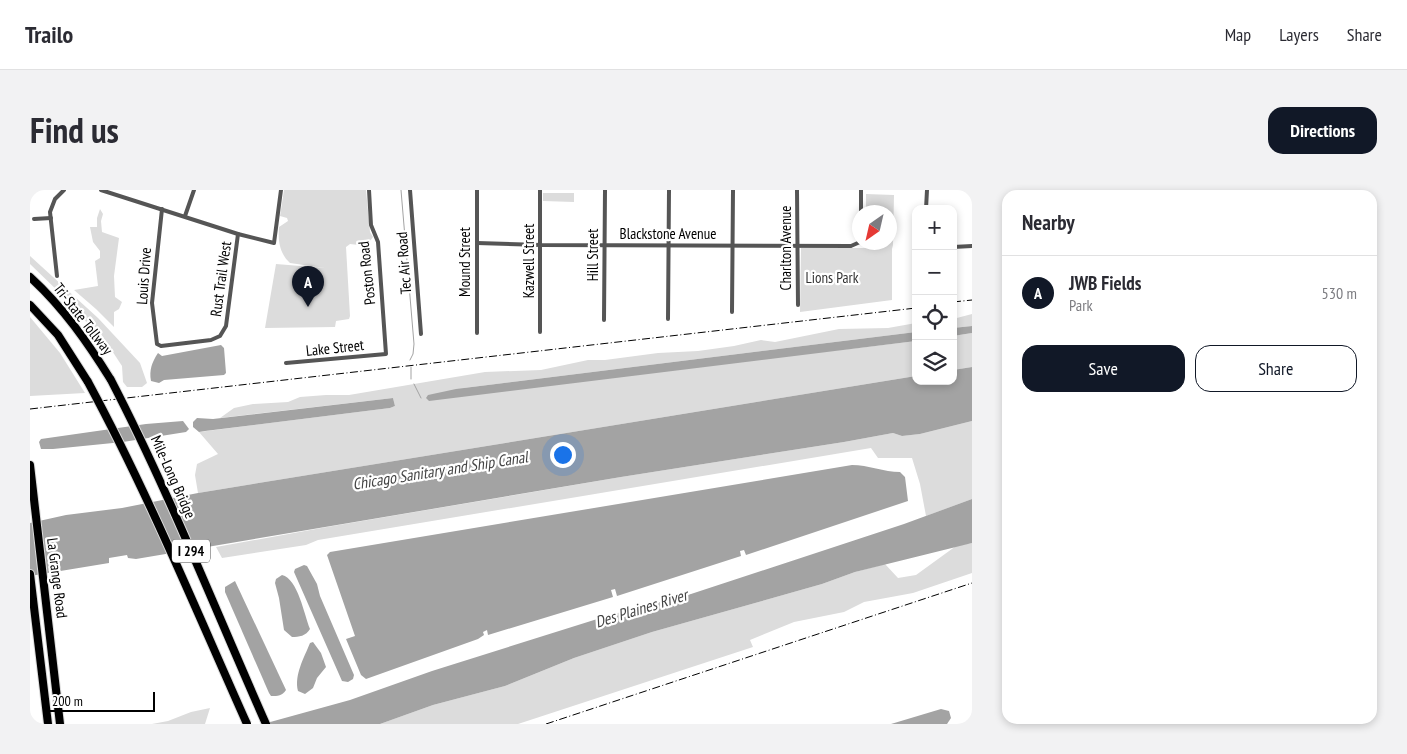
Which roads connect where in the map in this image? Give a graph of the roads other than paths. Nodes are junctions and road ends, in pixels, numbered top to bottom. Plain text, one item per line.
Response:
1 (64, 190) edge
2 (101, 190) edge
3 (194, 190) edge
4 (281, 190) edge
5 (369, 190) edge
6 (410, 190) edge
7 (477, 190) edge
8 (540, 190) edge
9 (604, 190) edge
10 (669, 190) edge
11 (733, 190) edge
12 (798, 190) edge
13 (861, 190) edge
14 (926, 190) edge
15 (861, 205) edge
16 (926, 205) edge
17 (162, 209) junction
18 (185, 216) junction
19 (51, 218) junction
20 (34, 219) dead end
21 (238, 234) junction
22 (477, 243) junction
23 (541, 245) junction
24 (605, 245) junction
25 (733, 245) junction
26 (668, 246) junction
27 (798, 246) junction
28 (852, 246) edge
29 (972, 246) edge
30 (957, 247) edge
31 (57, 276) dead end
32 (30, 277) edge
33 (30, 305) edge
34 (798, 305) dead end
35 (732, 312) dead end
36 (668, 319) dead end
37 (604, 320) dead end
38 (226, 326) joint
39 (540, 332) dead end
40 (477, 333) dead end
41 (421, 334) dead end
42 (386, 354) joint
43 (286, 363) dead end
44 (111, 380) joint
45 (30, 465) edge
46 (30, 574) edge
47 (48, 724) edge
48 (60, 724) edge
49 (247, 724) edge
50 (266, 724) edge

1 - 19 street
2 - 17 street
3 - 18 street
4 - 21 street
5 - 42 street, Poston Road
6 - 41 street, Tec Air Road
7 - 22 street, Mound Street
8 - 23 street, Kazwell Street
9 - 24 street, Hill Street
10 - 26 street
11 - 25 street
12 - 27 street, Charlton Avenue
13 - 15 street
14 - 16 street
17 - 18 street
17 - 38 street, Louis Drive
18 - 21 street
19 - 20 street
19 - 31 street
21 - 38 street, Rust Trail West
22 - 23 street, Blackstone Avenue
22 - 40 street, Mound Street
23 - 24 street, Blackstone Avenue
23 - 39 street, Kazwell Street
24 - 26 street, Blackstone Avenue
24 - 37 street, Hill Street
25 - 26 street, Blackstone Avenue
25 - 27 street, Blackstone Avenue
25 - 35 street
26 - 36 street
27 - 28 street, Blackstone Avenue
27 - 34 street, Charlton Avenue
29 - 30 street
32 - 44 highway, Tri-State Tollway / I 294
33 - 49 highway, Tri-State Tollway / I 294, bridge
42 - 43 street, Lake Street
44 - 50 highway, Mile-Long Bridge / I 294, bridge
45 - 48 highway, La Grange Road
46 - 47 highway, La Grange Road

